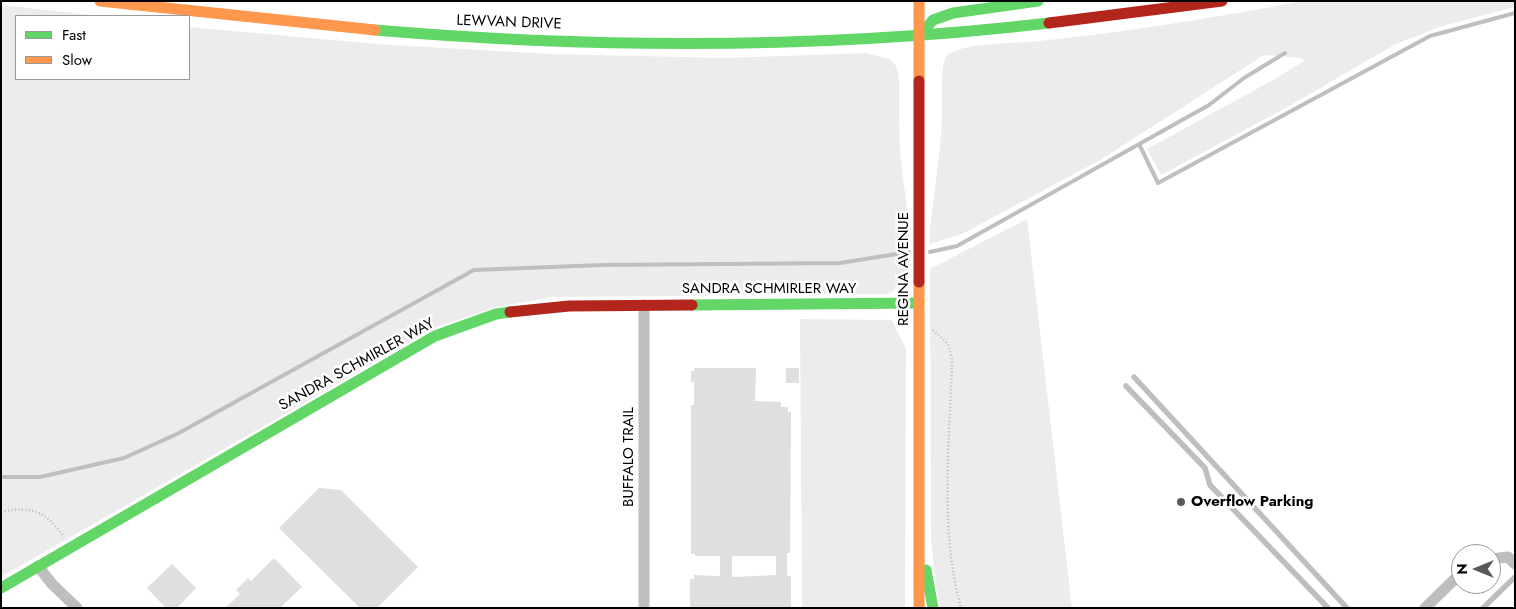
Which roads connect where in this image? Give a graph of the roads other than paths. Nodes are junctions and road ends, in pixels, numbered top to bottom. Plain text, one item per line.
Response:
1 (100, 1) edge
2 (919, 1) edge
3 (1038, 1) edge
4 (1222, 1) edge
5 (919, 36) junction
6 (919, 303) junction
7 (644, 305) junction
8 (1134, 377) dead end
9 (1126, 386) dead end
10 (920, 537) junction
11 (1501, 558) edge
12 (1515, 564) edge
13 (38, 566) junction
14 (1515, 577) edge
15 (1451, 582) edge
16 (1, 588) edge
17 (77, 608) edge
18 (644, 608) edge
19 (919, 608) edge
20 (933, 608) edge
21 (1328, 608) edge
22 (1347, 608) edge
23 (1425, 608) edge
24 (1483, 608) edge

1 - 5 street, LEWVAN DRIVE
2 - 5 street, REGINA AVENUE
3 - 5 street
4 - 5 street, LEWVAN DRIVE
5 - 6 street, REGINA AVENUE
6 - 7 street, SANDRA SCHMIRLER WAY
6 - 10 street, REGINA AVENUE
7 - 13 street, SANDRA SCHMIRLER WAY
7 - 18 street, BUFFALO TRAIL
8 - 22 lane
9 - 21 lane
10 - 19 street, REGINA AVENUE
10 - 20 street, REGINA AVENUE
11 - 12 street
13 - 16 street, SANDRA SCHMIRLER WAY
13 - 17 street
14 - 24 lane
15 - 23 street

